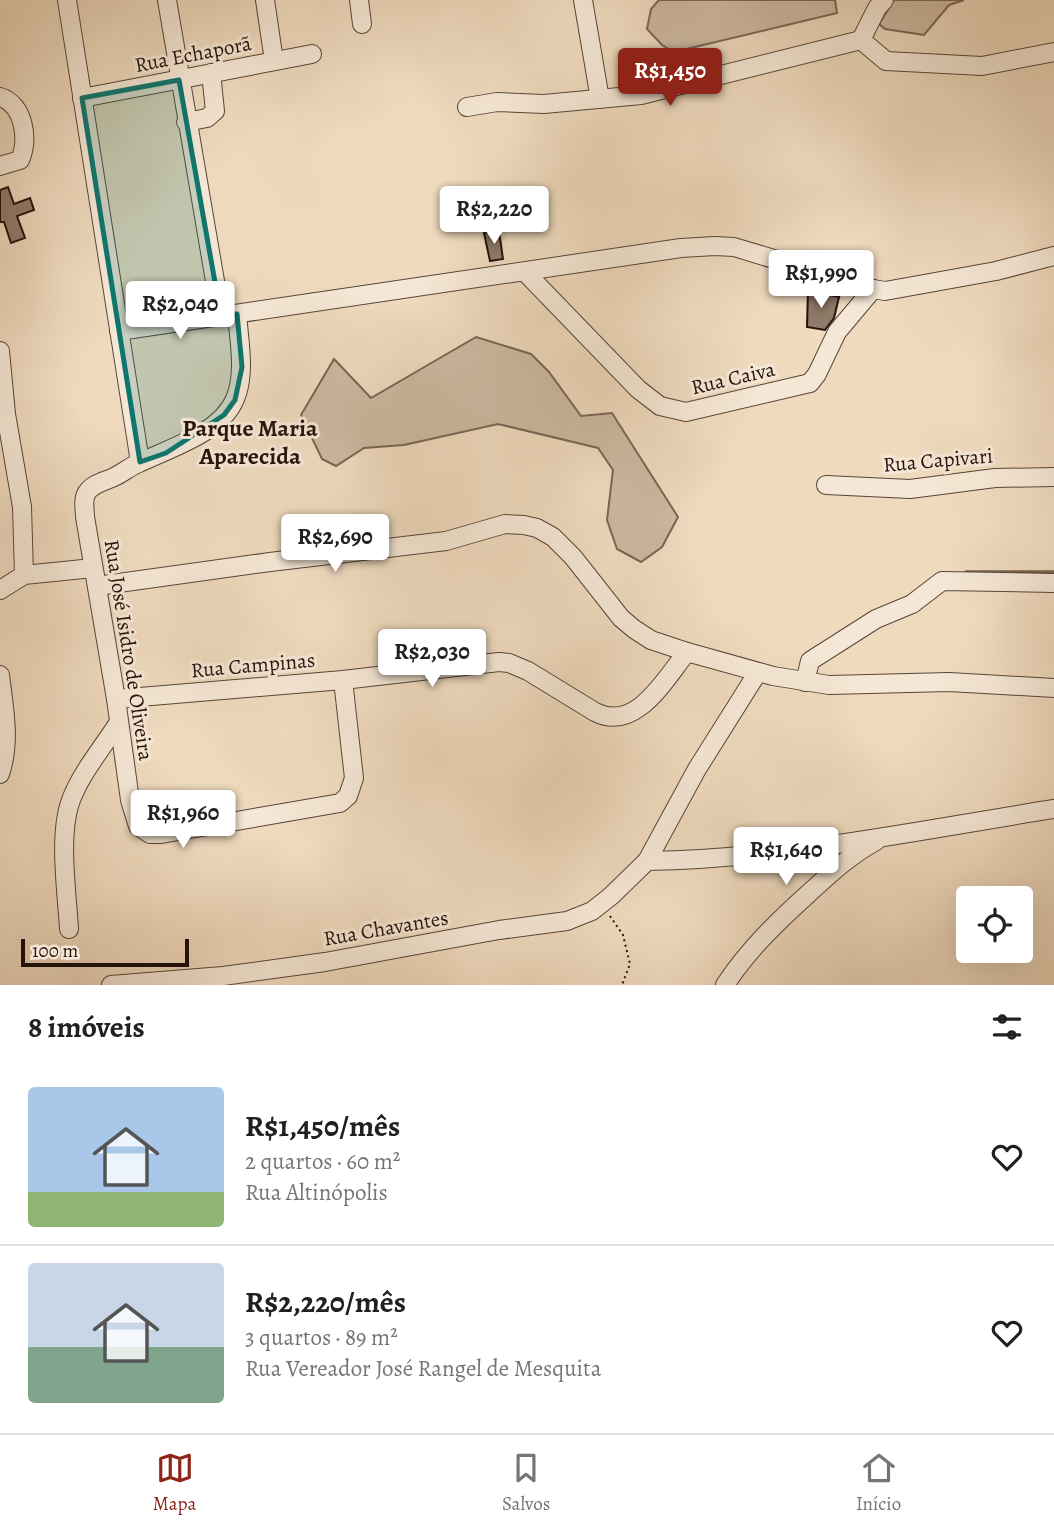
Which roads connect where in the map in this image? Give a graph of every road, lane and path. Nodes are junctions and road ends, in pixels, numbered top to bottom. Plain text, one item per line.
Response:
1 (67, 0) edge
2 (167, 0) edge
3 (265, 0) edge
4 (359, 0) edge
5 (583, 0) edge
6 (884, 0) edge
7 (362, 24) dead end
8 (861, 40) junction
9 (1054, 52) edge
10 (312, 54) dead end
11 (274, 61) junction
12 (211, 73) junction
13 (179, 80) junction
14 (0, 97) edge
15 (82, 98) junction
16 (600, 99) junction
17 (467, 107) dead end
18 (186, 122) junction
19 (0, 166) edge
20 (1054, 256) edge
21 (525, 272) junction
22 (873, 289) junction
23 (229, 315) junction
24 (119, 331) junction
25 (0, 351) edge
26 (140, 462) junction
27 (1054, 477) edge
28 (826, 485) dead end
29 (93, 568) junction
30 (24, 575) junction
31 (1054, 583) edge
32 (97, 586) junction
33 (0, 590) edge
34 (687, 652) junction
35 (758, 672) junction
36 (0, 675) edge
37 (343, 680) junction
38 (805, 682) junction
39 (1054, 688) edge
40 (116, 699) junction
41 (119, 722) junction
42 (0, 774) edge
43 (1054, 809) edge
44 (888, 835) junction
45 (647, 862) junction
46 (602, 903) junction
47 (69, 929) dead end
48 (111, 985) edge
49 (622, 985) edge
50 (725, 985) edge

1 - 15 street
2 - 13 street, Rua José Isidro de Oliveira
3 - 11 street
4 - 7 street
5 - 16 street
6 - 8 street
8 - 9 street
8 - 16 street
10 - 11 street, Rua Echaporã
11 - 12 street, Rua Echaporã
12 - 13 street, Rua Echaporã
12 - 18 street
13 - 15 street, Rua Echaporã
13 - 18 street, Rua José Isidro de Oliveira
14 - 19 street
15 - 24 street
16 - 17 street
18 - 23 street, Rua José Isidro de Oliveira
20 - 22 street
21 - 22 street
21 - 22 street, Rua Caiva
21 - 23 street
23 - 24 street
23 - 26 street, Rua José Isidro de Oliveira
24 - 26 street
25 - 30 street
26 - 29 street, Rua José Isidro de Oliveira
27 - 28 street, Rua Capivari
29 - 30 street
29 - 32 street, Rua José Isidro de Oliveira
30 - 33 street
31 - 38 street
32 - 34 street
32 - 40 street, Rua José Isidro de Oliveira
34 - 35 street
34 - 37 street, Rua Campinas
35 - 38 street
35 - 45 street, Rua Chavantes
36 - 42 street
37 - 40 street, Rua Campinas
37 - 41 street, Rua José Isidro de Oliveira
38 - 39 street
40 - 41 street, Rua José Isidro de Oliveira
41 - 47 street
43 - 44 street
44 - 45 street
44 - 50 street
45 - 46 street, Rua Chavantes
46 - 48 street, Rua Chavantes
46 - 49 path

